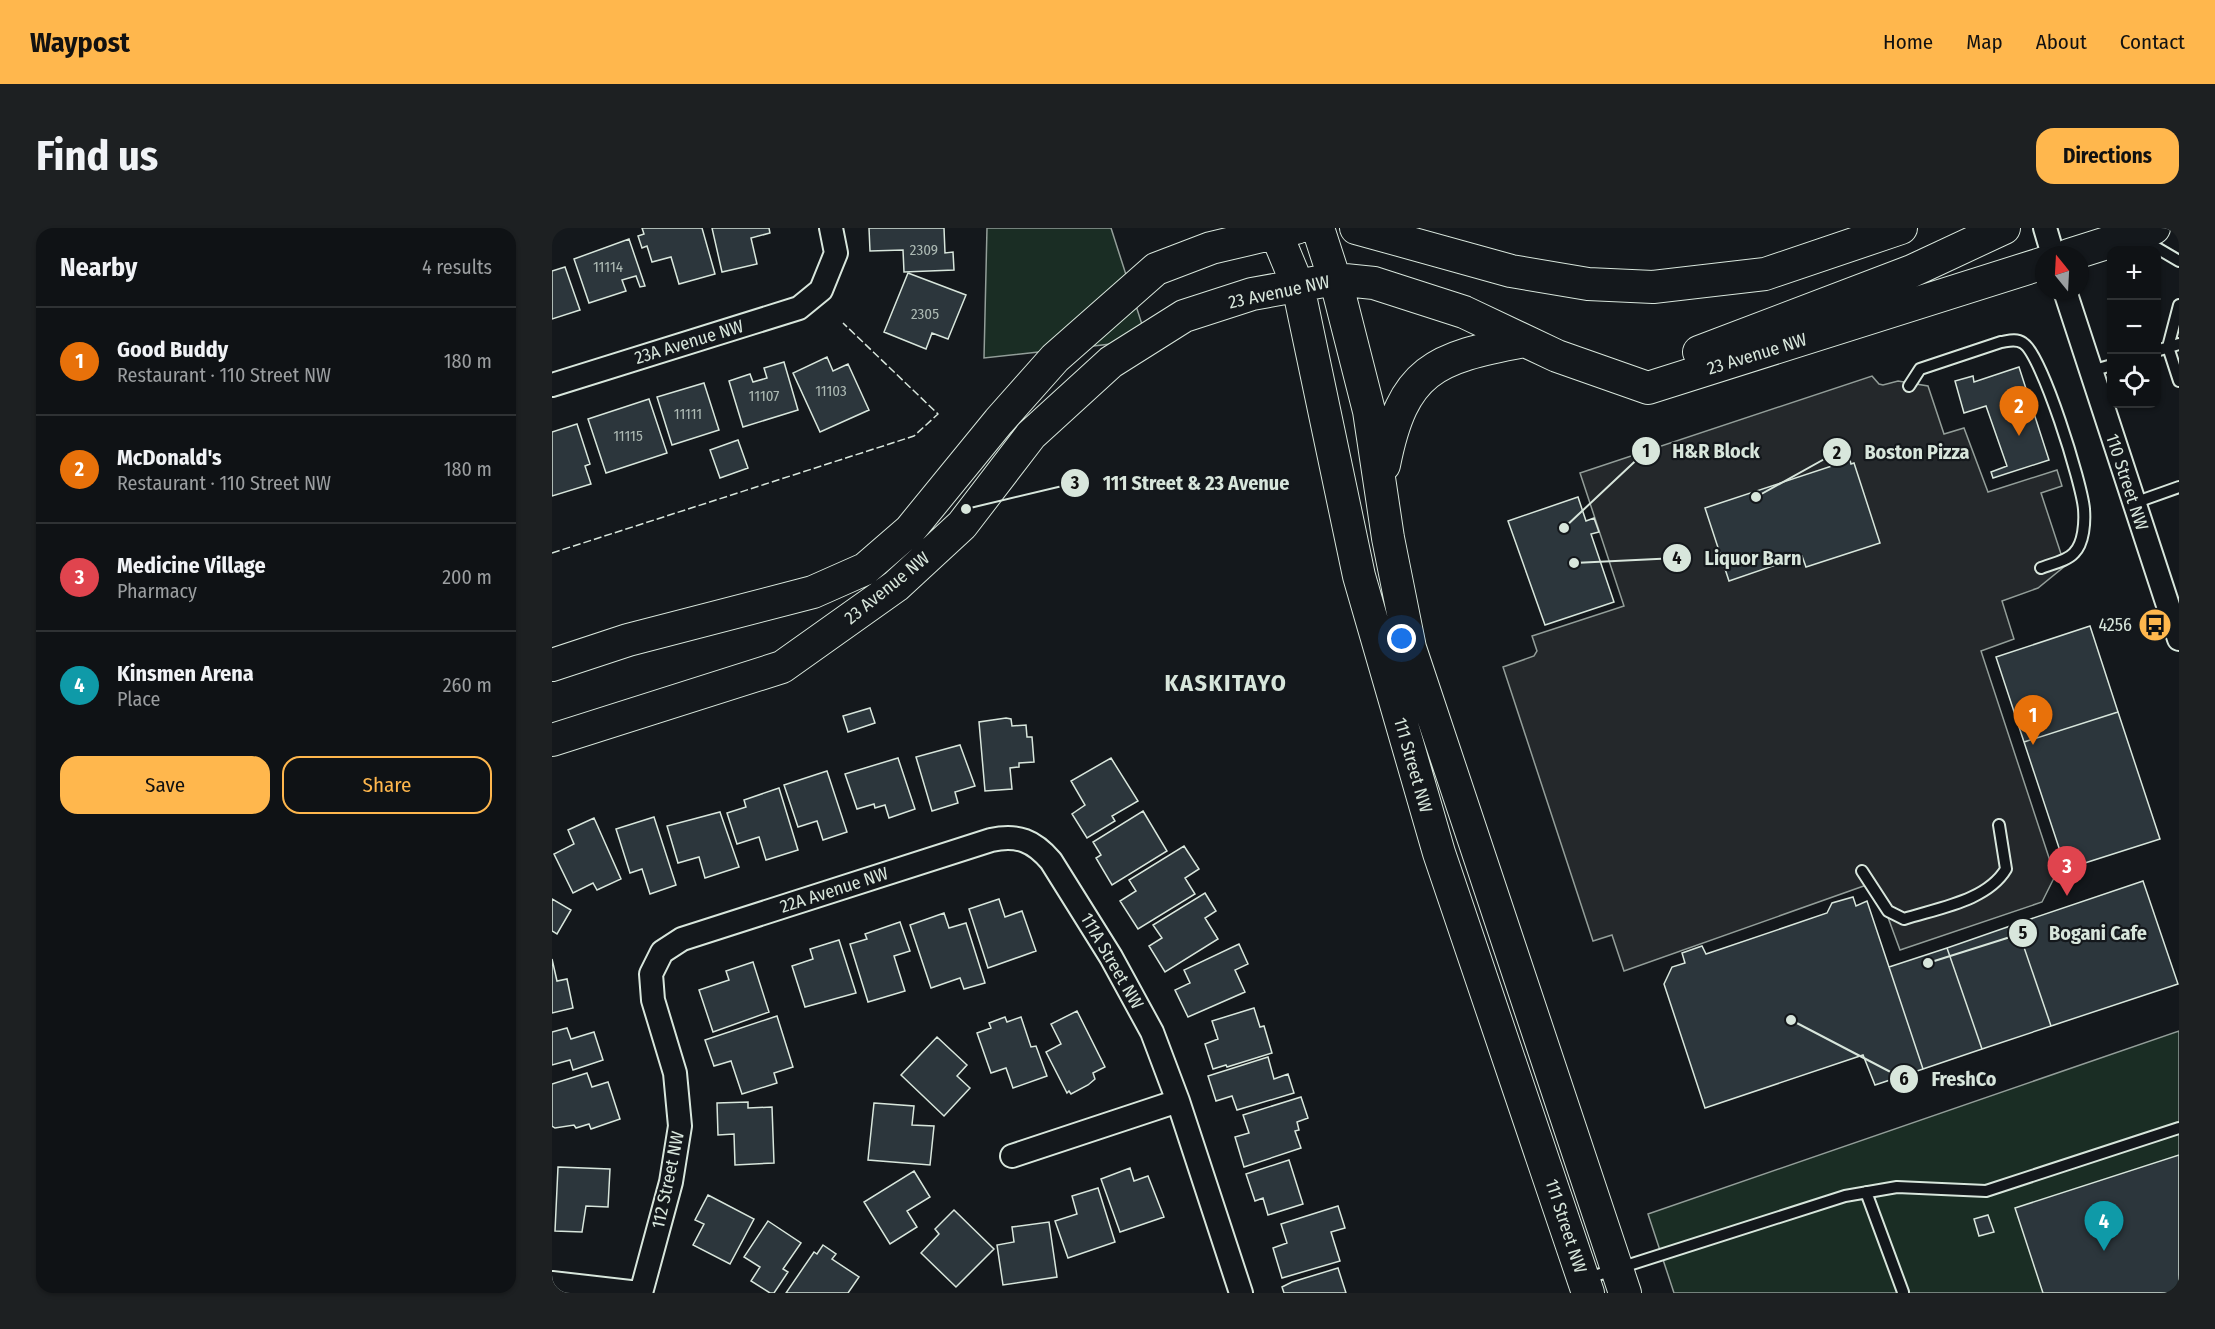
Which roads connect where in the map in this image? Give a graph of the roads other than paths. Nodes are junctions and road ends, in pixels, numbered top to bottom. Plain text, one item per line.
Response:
1 (831, 228) edge
2 (1318, 228) edge
3 (1356, 228) edge
4 (1901, 228) edge
5 (2004, 228) edge
6 (2045, 228) edge
7 (1282, 230) edge
8 (2144, 231) edge
9 (2050, 246) edge
10 (2089, 249) edge
11 (2179, 261) edge
12 (2035, 266) edge
13 (1335, 279) junction
14 (1298, 286) junction
15 (2069, 300) edge
16 (2178, 309) edge
17 (1525, 341) junction
18 (2179, 344) edge
19 (2168, 347) junction
20 (2161, 350) edge
21 (2177, 365) edge
22 (2101, 368) edge
23 (2179, 381) edge
24 (1669, 382) junction
25 (552, 385) edge
26 (1908, 386) dead end
27 (1381, 481) junction
28 (2179, 487) edge
29 (2134, 502) junction
30 (2041, 568) dead end
31 (2179, 639) edge
32 (552, 665) edge
33 (552, 740) edge
34 (1999, 825) dead end
35 (1021, 838) joint
36 (1862, 871) dead end
37 (655, 962) joint
38 (1178, 1101) junction
39 (2179, 1128) edge
40 (1012, 1156) dead end
41 (1866, 1192) junction
42 (1621, 1281) edge
43 (552, 1282) edge
44 (1586, 1286) edge
45 (1903, 1292) edge
46 (640, 1293) edge
47 (1241, 1293) edge

1 - 25 street, 23A Avenue NW
2 - 13 main road, 111 Street NW
3 - 4 main road
5 - 24 main road
6 - 9 street
7 - 14 main road, 111 Street NW
7 - 32 main road, 23 Avenue NW
8 - 10 main road
8 - 11 lane
12 - 24 main road, 23 Avenue NW
13 - 14 main road, 23 Avenue NW
13 - 17 main road, 23 Avenue NW
13 - 27 main road, 111 Street NW
14 - 33 main road, 23 Avenue NW
14 - 44 main road, 111 Street NW
15 - 22 street, 110 Street NW
16 - 19 lane
17 - 24 main road, 23 Avenue NW
17 - 27 main road
18 - 19 lane
19 - 20 lane
19 - 21 lane
21 - 23 lane
22 - 29 street, 110 Street NW
26 - 30 lane
27 - 42 main road, 111 Street NW
28 - 29 lane
29 - 31 street, 110 Street NW
34 - 36 lane
35 - 37 street, 22A Avenue NW
35 - 38 street, 111A Street NW
37 - 46 street, 112 Street NW
38 - 40 street
38 - 47 street, 111A Street NW
39 - 41 lane
41 - 42 lane
41 - 45 lane
42 - 44 lane
43 - 46 street

